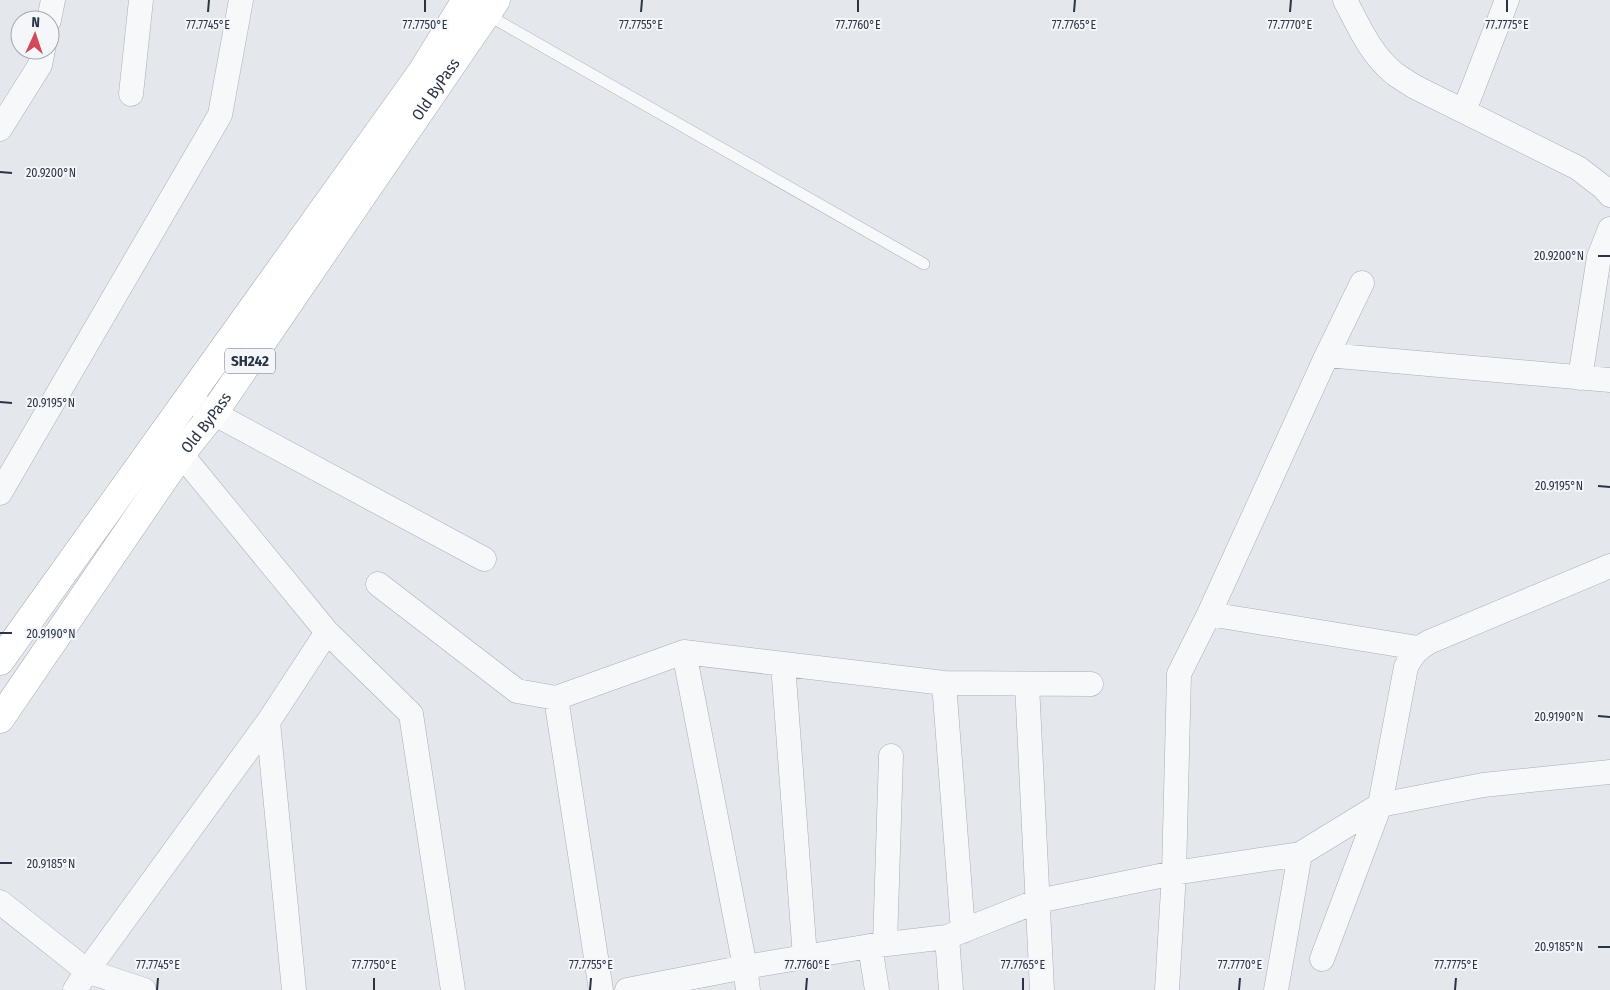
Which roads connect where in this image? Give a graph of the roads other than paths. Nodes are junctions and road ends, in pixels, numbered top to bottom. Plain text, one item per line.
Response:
1 (141, 0) edge
2 (241, 0) edge
3 (1345, 0) edge
4 (1507, 0) edge
5 (478, 5) edge
6 (41, 60) edge
7 (131, 94) dead end
8 (1464, 111) junction
9 (0, 129) edge
10 (1610, 195) edge
11 (1610, 229) edge
12 (924, 264) dead end
13 (1362, 283) dead end
14 (1327, 355) junction
15 (1580, 378) junction
16 (1610, 380) edge
17 (187, 399) junction
18 (213, 414) junction
19 (160, 435) junction
20 (182, 454) junction
21 (0, 493) edge
22 (484, 559) dead end
23 (1610, 566) edge
24 (378, 584) dead end
25 (1209, 614) junction
26 (327, 632) junction
27 (1418, 648) junction
28 (684, 652) junction
29 (0, 661) edge
30 (783, 664) junction
31 (944, 684) junction
32 (1027, 684) junction
33 (1091, 684) dead end
34 (556, 698) junction
35 (4, 704) edge
36 (268, 722) junction
37 (891, 756) dead end
38 (1610, 772) edge
39 (1380, 805) junction
40 (1300, 854) junction
41 (1174, 873) junction
42 (1038, 901) junction
43 (0, 902) edge
44 (955, 934) junction
45 (877, 945) junction
46 (805, 957) junction
47 (1322, 959) dead end
48 (746, 979) edge
49 (81, 980) edge
50 (144, 990) edge
51 (294, 990) edge
52 (453, 990) edge
53 (601, 990) edge
54 (627, 990) edge
55 (876, 990) edge
56 (951, 990) edge
57 (1042, 990) edge
58 (1167, 990) edge
59 (1276, 990) edge

1 - 7 street
2 - 21 street
3 - 8 street
4 - 8 street
5 - 12 lane
5 - 17 main road, Old ByPass / SH242
5 - 18 main road, Old ByPass / SH242
6 - 9 street
8 - 10 street
11 - 15 street
13 - 14 street
14 - 15 street
14 - 25 street
15 - 16 street
17 - 18 street
17 - 19 main road, Old ByPass / SH242
18 - 20 main road, Old ByPass / SH242
18 - 22 street
19 - 20 street
19 - 29 main road, Old ByPass / SH242
20 - 26 street
20 - 35 main road, Old ByPass / SH242
23 - 27 street
24 - 34 street
25 - 27 street
25 - 41 street
26 - 36 street
26 - 52 street
27 - 39 street
28 - 30 street
28 - 34 street
28 - 48 street
30 - 31 street
30 - 46 street
31 - 32 street
31 - 44 street
32 - 33 street
32 - 42 street
34 - 53 street
36 - 49 street
36 - 51 street
37 - 45 street
38 - 39 street
39 - 40 street
39 - 47 street
40 - 41 street
40 - 59 street
41 - 42 street
41 - 58 street
42 - 44 street
42 - 57 street
43 - 49 street
44 - 45 street
44 - 56 street
45 - 46 street
45 - 55 street
46 - 48 street
48 - 54 street
49 - 50 street

